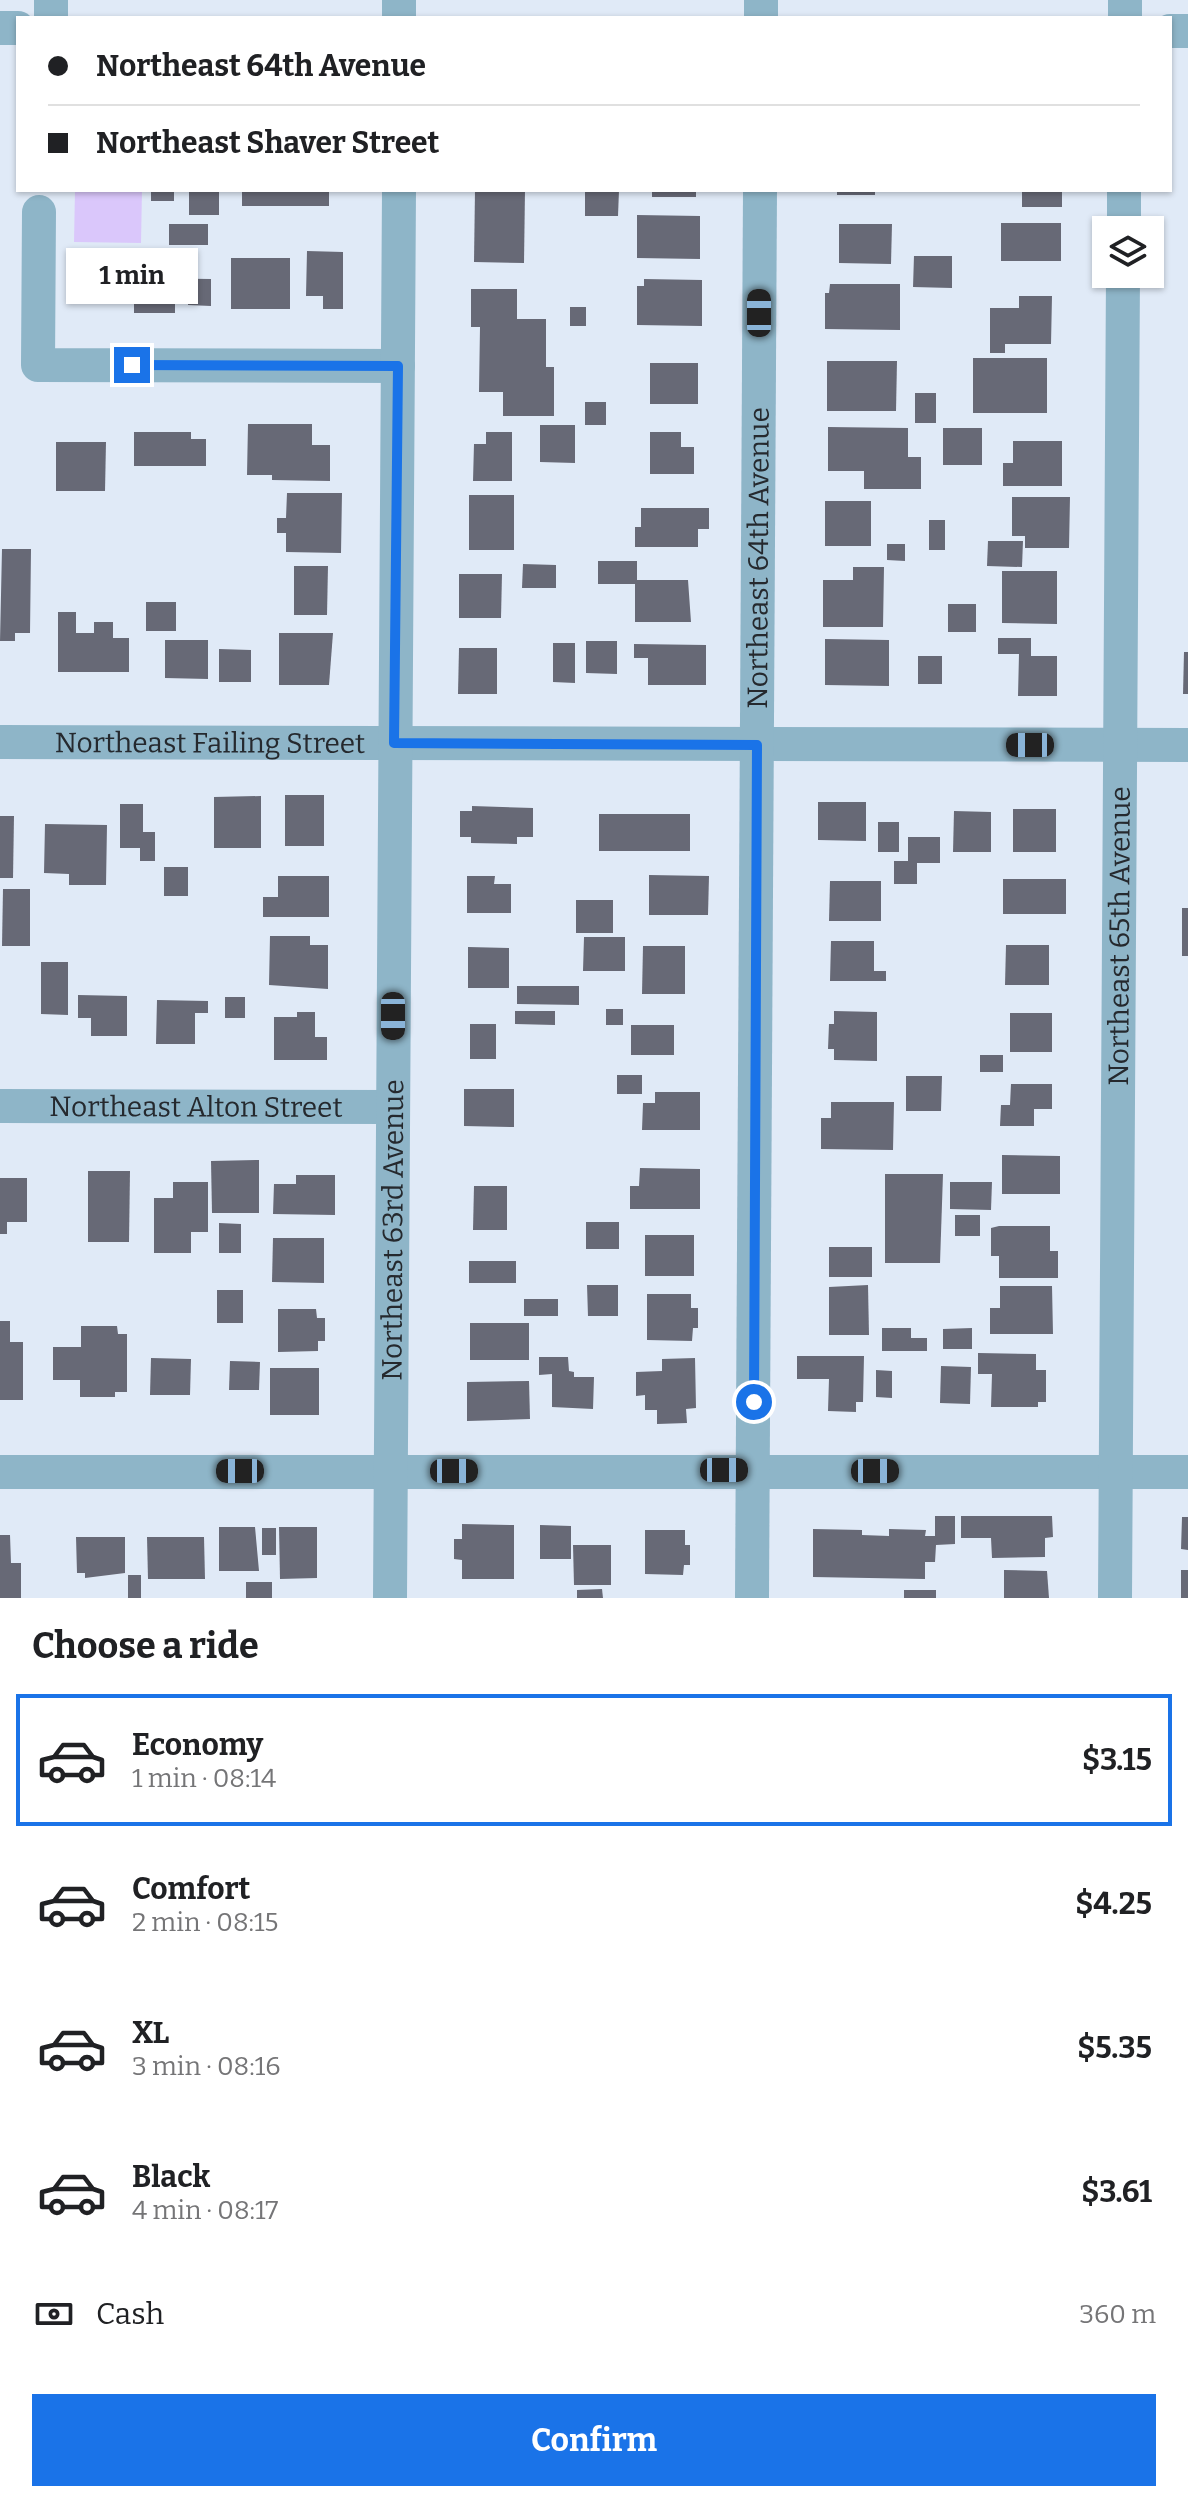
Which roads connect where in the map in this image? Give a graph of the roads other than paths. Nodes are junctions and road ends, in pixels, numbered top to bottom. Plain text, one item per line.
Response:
1 (399, 192) edge
2 (760, 192) edge
3 (1124, 192) edge
4 (39, 212) dead end
5 (1124, 216) edge
6 (1123, 288) edge
7 (398, 366) junction
8 (0, 742) edge
9 (394, 743) junction
10 (757, 745) junction
11 (1121, 745) junction
12 (1188, 745) edge
13 (0, 1106) edge
14 (392, 1107) junction
15 (753, 1470) junction
16 (390, 1471) junction
17 (0, 1472) edge
18 (1116, 1472) junction
19 (1188, 1472) edge
20 (390, 1598) edge
21 (752, 1598) edge
22 (1115, 1598) edge

1 - 7 street, Northeast 63rd Avenue
2 - 10 street, Northeast 64th Avenue
3 - 5 street
4 - 7 street
6 - 11 street, Northeast 65th Avenue
7 - 9 street, Northeast 63rd Avenue
8 - 9 street, Northeast Failing Street
9 - 10 street, Northeast Failing Street
9 - 14 street, Northeast 63rd Avenue
10 - 11 street, Northeast Failing Street
10 - 15 street, Northeast 64th Avenue
11 - 12 street, Northeast Failing Street
11 - 18 street, Northeast 65th Avenue
13 - 14 street, Northeast Alton Street
14 - 16 street, Northeast 63rd Avenue
15 - 16 street
15 - 18 street
15 - 21 street, Northeast 64th Avenue
16 - 17 street
16 - 20 street, Northeast 63rd Avenue
18 - 19 street
18 - 22 street, Northeast 65th Avenue

